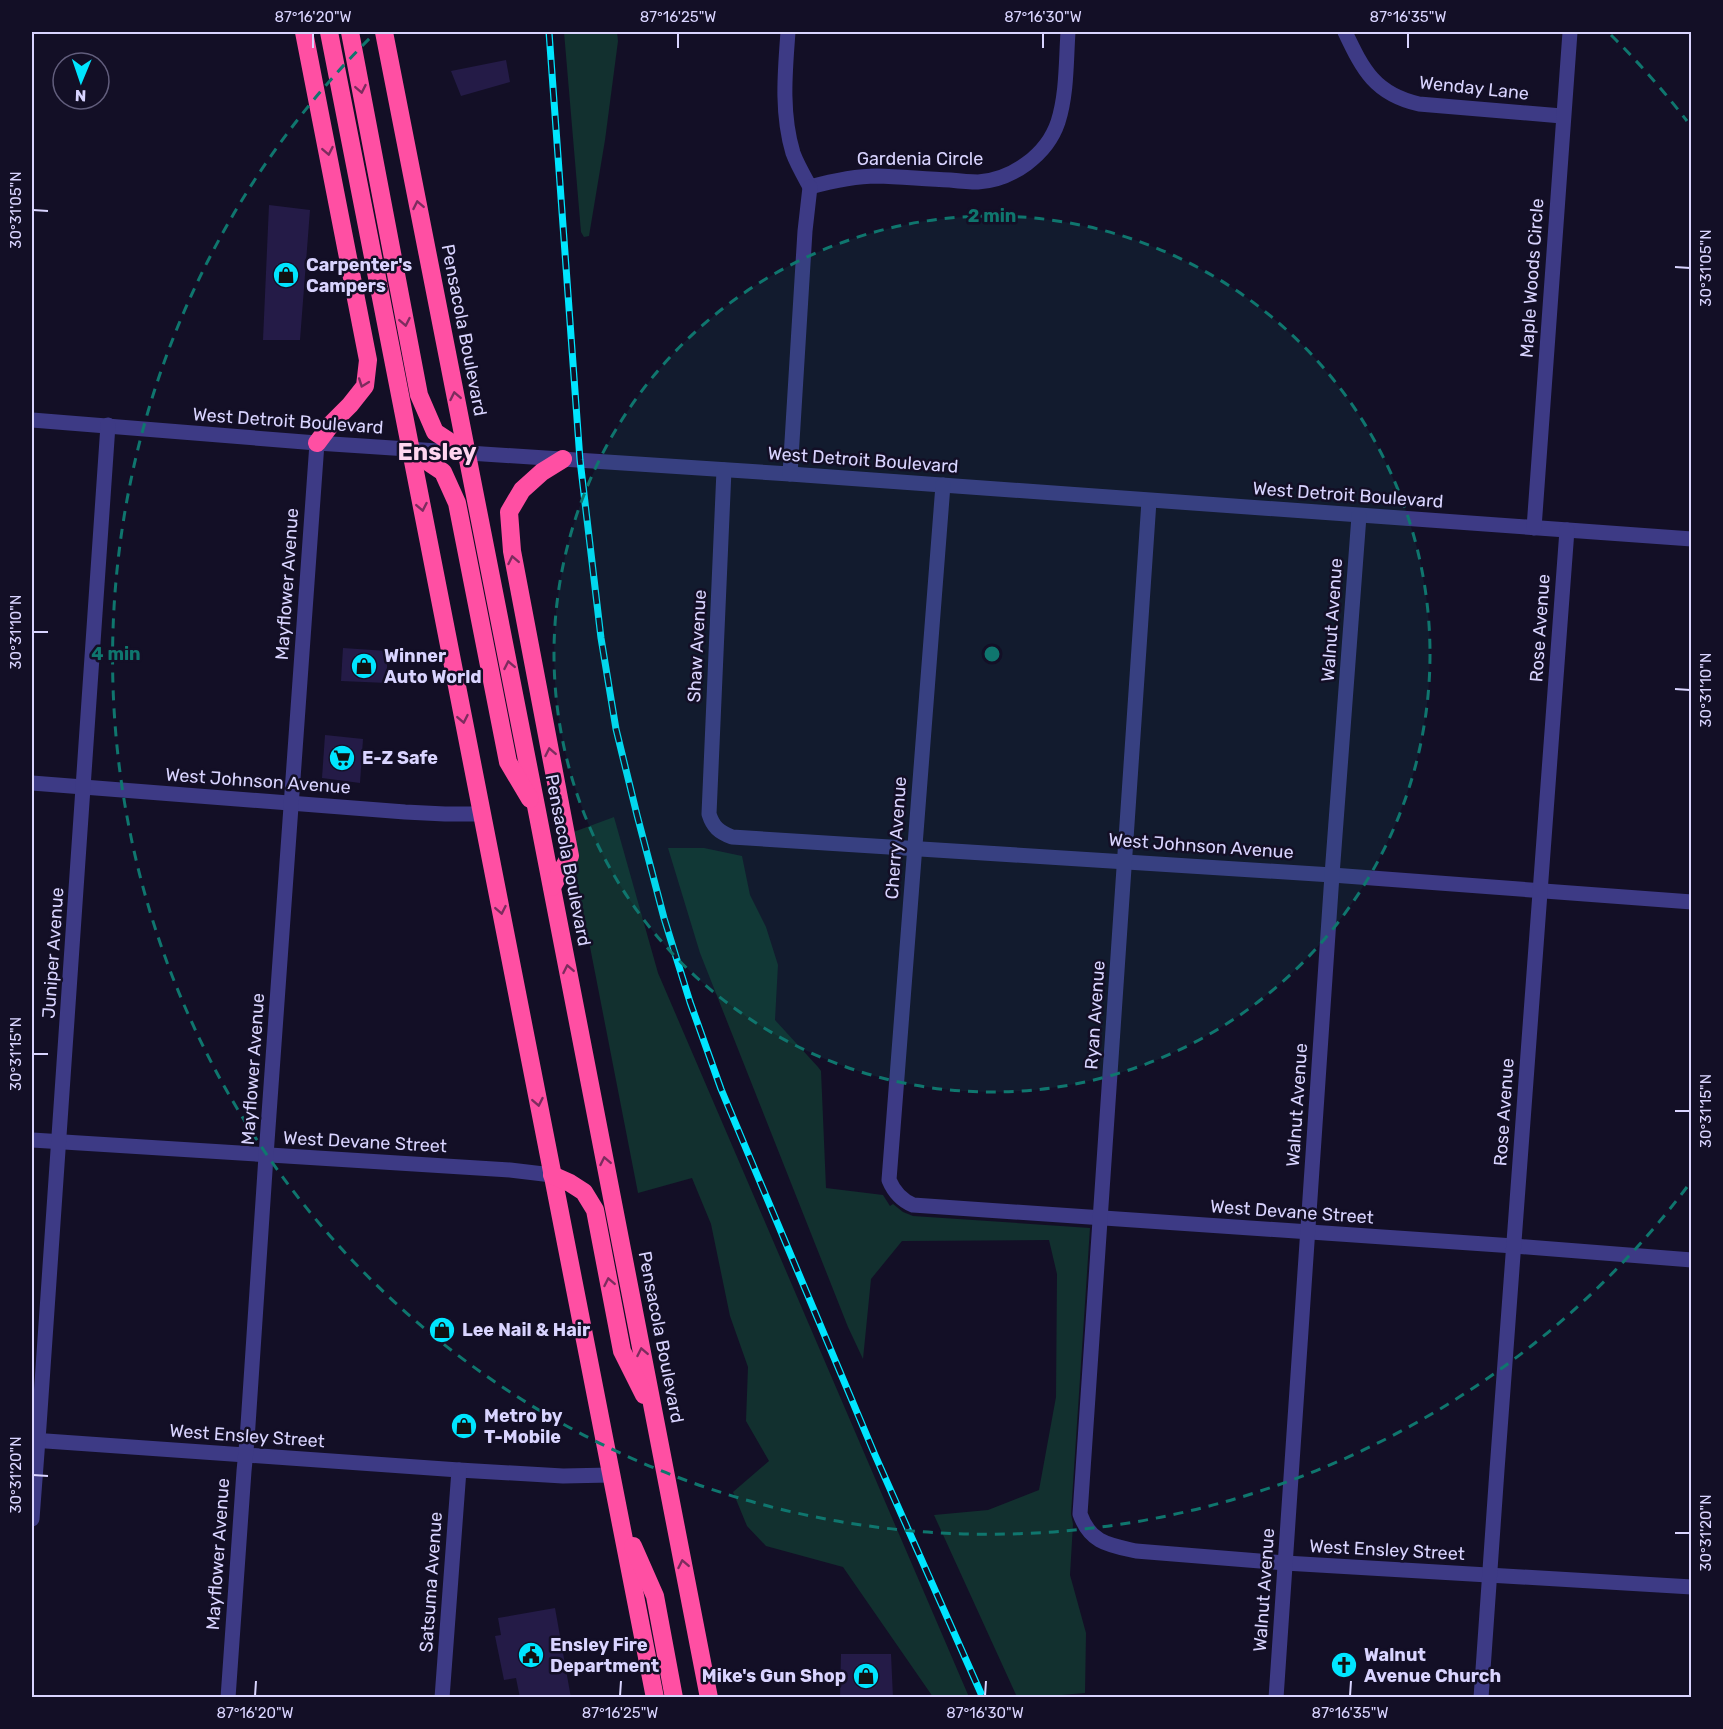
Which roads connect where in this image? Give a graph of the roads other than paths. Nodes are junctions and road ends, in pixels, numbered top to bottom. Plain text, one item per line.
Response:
1 (304, 32) edge
2 (329, 32) edge
3 (350, 32) edge
4 (384, 32) edge
5 (788, 32) edge
6 (1068, 32) edge
7 (1345, 32) edge
8 (1569, 32) edge
9 (1562, 116) junction
10 (810, 187) junction
11 (32, 420) edge
12 (108, 425) junction
13 (317, 443) junction
14 (410, 450) junction
15 (467, 453) junction
16 (563, 459) junction
17 (724, 470) junction
18 (790, 474) junction
19 (943, 485) junction
20 (1149, 501) junction
21 (1359, 516) junction
22 (1534, 528) junction
23 (1568, 530) junction
24 (1692, 539) edge
25 (32, 783) edge
26 (84, 787) junction
27 (291, 804) junction
28 (537, 811) junction
29 (482, 814) junction
30 (712, 823) joint
31 (915, 848) junction
32 (1124, 861) junction
33 (1332, 875) junction
34 (552, 887) junction
35 (1540, 890) junction
36 (1692, 902) edge
37 (32, 1140) edge
38 (59, 1142) junction
39 (266, 1156) junction
40 (552, 1175) junction
41 (894, 1192) joint
42 (1101, 1219) junction
43 (1307, 1232) junction
44 (1514, 1246) junction
45 (1692, 1260) edge
46 (654, 1415) junction
47 (35, 1441) edge
48 (246, 1456) junction
49 (459, 1470) junction
50 (611, 1475) junction
51 (619, 1514) junction
52 (32, 1519) edge
53 (1086, 1530) joint
54 (1285, 1563) junction
55 (1490, 1575) junction
56 (1692, 1587) edge
57 (228, 1698) edge
58 (442, 1698) edge
59 (654, 1698) edge
60 (674, 1698) edge
61 (709, 1698) edge
62 (1276, 1698) edge
63 (1481, 1698) edge

1 -> 13 highway
2 - 14 highway
3 -> 15 highway
15 -> 4 highway, Pensacola Boulevard
5 - 10 street
6 - 10 street, Gardenia Circle
7 - 9 street, Wenday Lane
8 - 9 street, Maple Woods Circle
9 - 22 street, Maple Woods Circle
10 - 18 street
11 - 12 street, West Detroit Boulevard
12 - 13 street, West Detroit Boulevard
12 - 26 street, Juniper Avenue
13 - 14 street, West Detroit Boulevard
13 - 27 street, Mayflower Avenue
14 - 15 street, West Detroit Boulevard
14 - 28 highway
14 -> 29 highway
15 - 16 street, West Detroit Boulevard
28 -> 15 highway, Pensacola Boulevard
16 - 17 street, West Detroit Boulevard
34 -> 16 highway
17 - 18 street, West Detroit Boulevard
17 - 30 street, Shaw Avenue
18 - 19 street, West Detroit Boulevard
19 - 20 street, West Detroit Boulevard
19 - 31 street, Cherry Avenue
20 - 21 street, West Detroit Boulevard
20 - 32 street, Ryan Avenue
21 - 22 street, West Detroit Boulevard
21 - 33 street, Walnut Avenue
22 - 23 street, West Detroit Boulevard
23 - 24 street, West Detroit Boulevard
23 - 35 street, Rose Avenue
25 - 26 street, West Johnson Avenue
26 - 27 street, West Johnson Avenue
26 - 38 street, Juniper Avenue
27 - 29 street, West Johnson Avenue
27 - 39 street, Mayflower Avenue
28 - 34 highway, Pensacola Boulevard
29 -> 40 highway
30 - 31 street, West Johnson Avenue
31 - 32 street, West Johnson Avenue
31 - 41 street, Cherry Avenue
32 - 33 street, West Johnson Avenue
32 - 42 street, Ryan Avenue
33 - 35 street, West Johnson Avenue
33 - 43 street, Walnut Avenue
46 -> 34 highway, Pensacola Boulevard
35 - 36 street, West Johnson Avenue
35 - 44 street, Rose Avenue
37 - 38 street, West Devane Street
38 - 39 street, West Devane Street
38 - 47 street, Juniper Avenue
39 - 40 street, West Devane Street
39 - 48 street, Mayflower Avenue
46 -> 40 highway
40 - 50 highway
41 - 42 street, West Devane Street
42 - 43 street, West Devane Street
42 - 53 street, Ryan Avenue
43 - 44 street, West Devane Street
43 - 54 street, Walnut Avenue
44 - 45 street, West Devane Street
44 - 55 street, Rose Avenue
61 -> 46 highway, Pensacola Boulevard
47 - 48 street, West Ensley Street
47 - 52 street, Juniper Avenue
48 - 49 street, West Ensley Street
48 - 57 street, Mayflower Avenue
49 - 50 street, West Ensley Street
49 - 58 street, Satsuma Avenue
50 - 51 highway
51 - 59 highway
51 - 60 highway
53 - 54 street, West Ensley Street
54 - 55 street, West Ensley Street
54 - 62 street, Walnut Avenue
55 - 56 street, West Ensley Street
55 - 63 street, Rose Avenue

